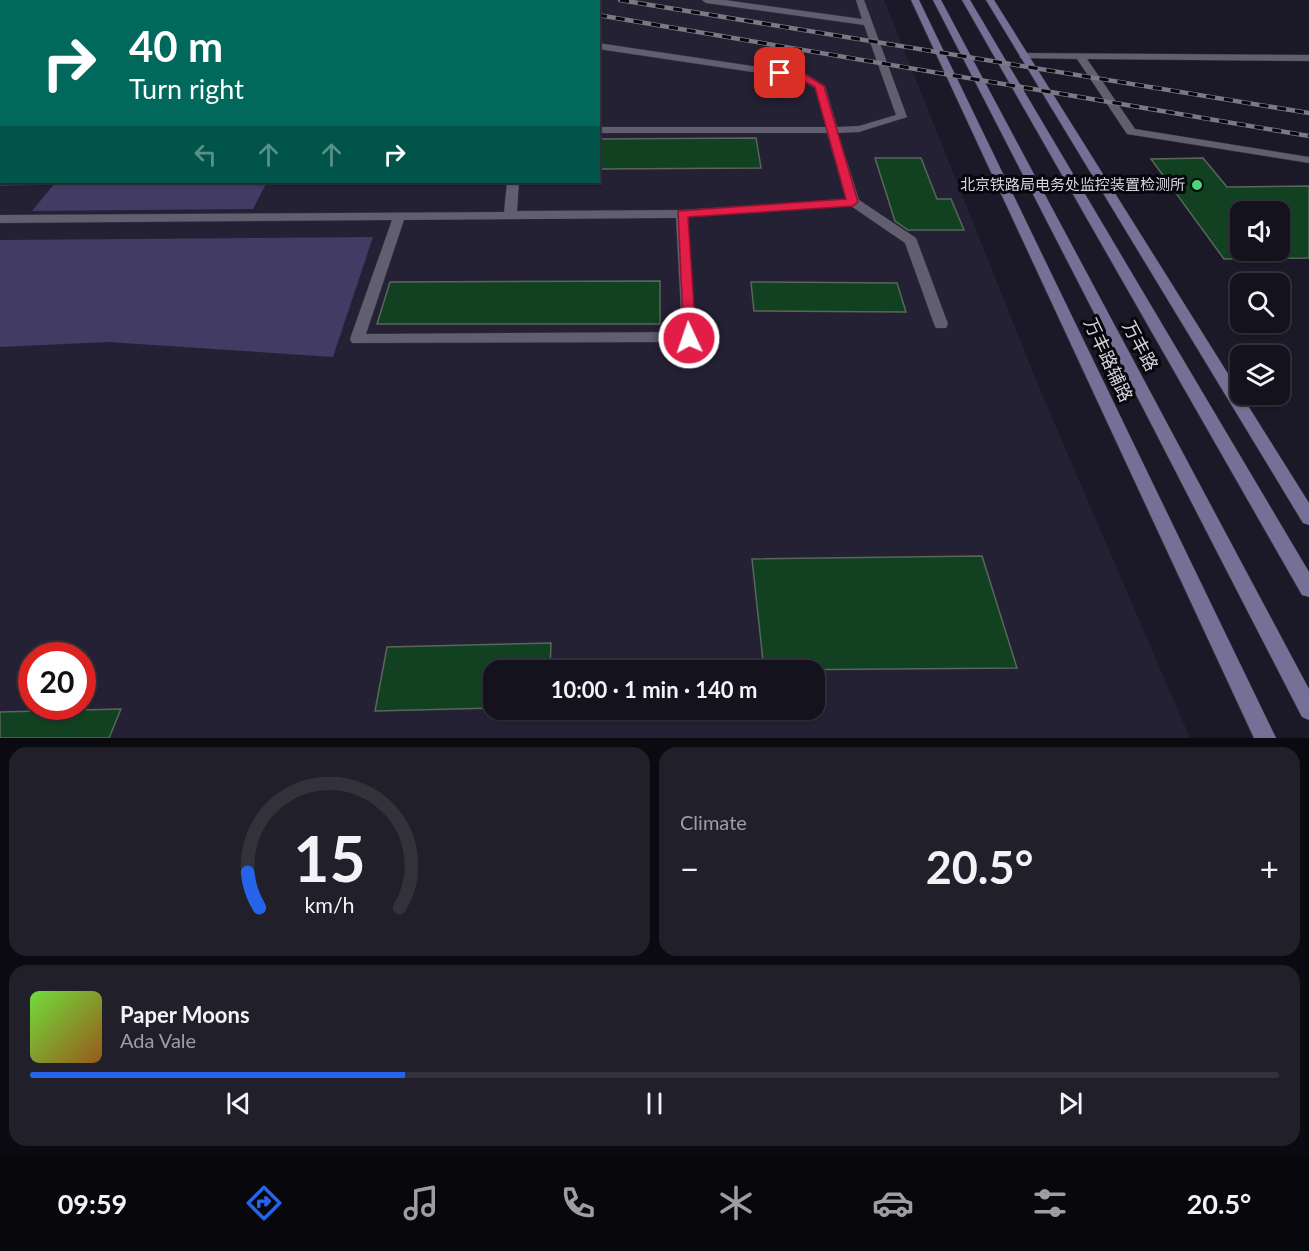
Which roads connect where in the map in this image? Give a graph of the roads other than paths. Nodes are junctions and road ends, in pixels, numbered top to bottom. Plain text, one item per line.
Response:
1 (706, 0) edge
2 (860, 0) edge
3 (915, 0) edge
4 (938, 0) edge
5 (966, 0) edge
6 (990, 0) edge
7 (868, 23) junction
8 (600, 46) edge
9 (1023, 56) junction
10 (1080, 56) junction
11 (1309, 58) edge
12 (600, 130) edge
13 (832, 130) junction
14 (1309, 160) edge
15 (513, 183) edge
16 (853, 202) junction
17 (682, 214) junction
18 (510, 216) junction
19 (399, 217) junction
20 (0, 219) edge
21 (941, 324) dead end
22 (1309, 518) edge
23 (1309, 589) edge
24 (1309, 710) edge
25 (1265, 738) edge

1 - 7 lane
2 - 7 lane
3 - 25 main road, 万丰路辅路
4 - 24 main road, 万丰路
5 - 23 main road, 万丰路
6 - 9 main road
7 - 13 lane
8 - 13 lane
9 - 10 lane
9 - 22 main road
10 - 11 lane
10 - 14 lane
12 - 13 lane
13 - 16 lane
15 - 18 lane
16 - 17 lane
16 - 21 lane
17 - 18 lane
17 - 19 lane
18 - 19 lane
19 - 20 lane

